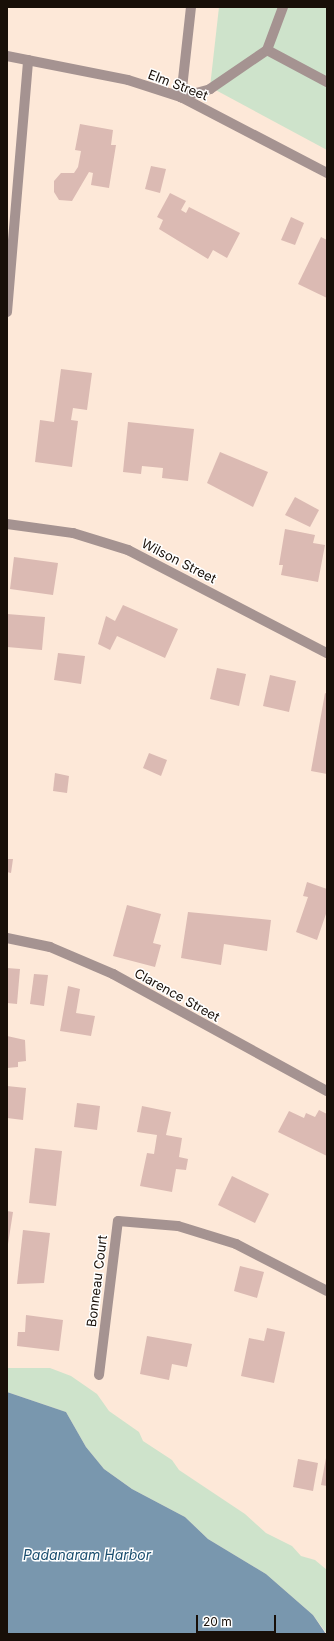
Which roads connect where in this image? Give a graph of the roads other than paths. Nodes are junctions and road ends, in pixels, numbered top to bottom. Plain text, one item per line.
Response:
1 (192, 7) edge
2 (283, 7) edge
3 (267, 50) junction
4 (7, 56) edge
5 (28, 60) junction
6 (327, 82) edge
7 (181, 97) junction
8 (327, 173) edge
9 (7, 312) edge
10 (7, 524) edge
11 (327, 653) edge
12 (7, 938) edge
13 (327, 1091) edge
14 (327, 1290) edge
15 (98, 1375) dead end

1 - 7 street
2 - 3 street
3 - 6 street
3 - 7 street
4 - 5 street, Elm Street
5 - 7 street, Elm Street
5 - 9 street
7 - 8 street, Elm Street
10 - 11 street, Wilson Street
12 - 13 street, Clarence Street
14 - 15 street, Bonneau Court

